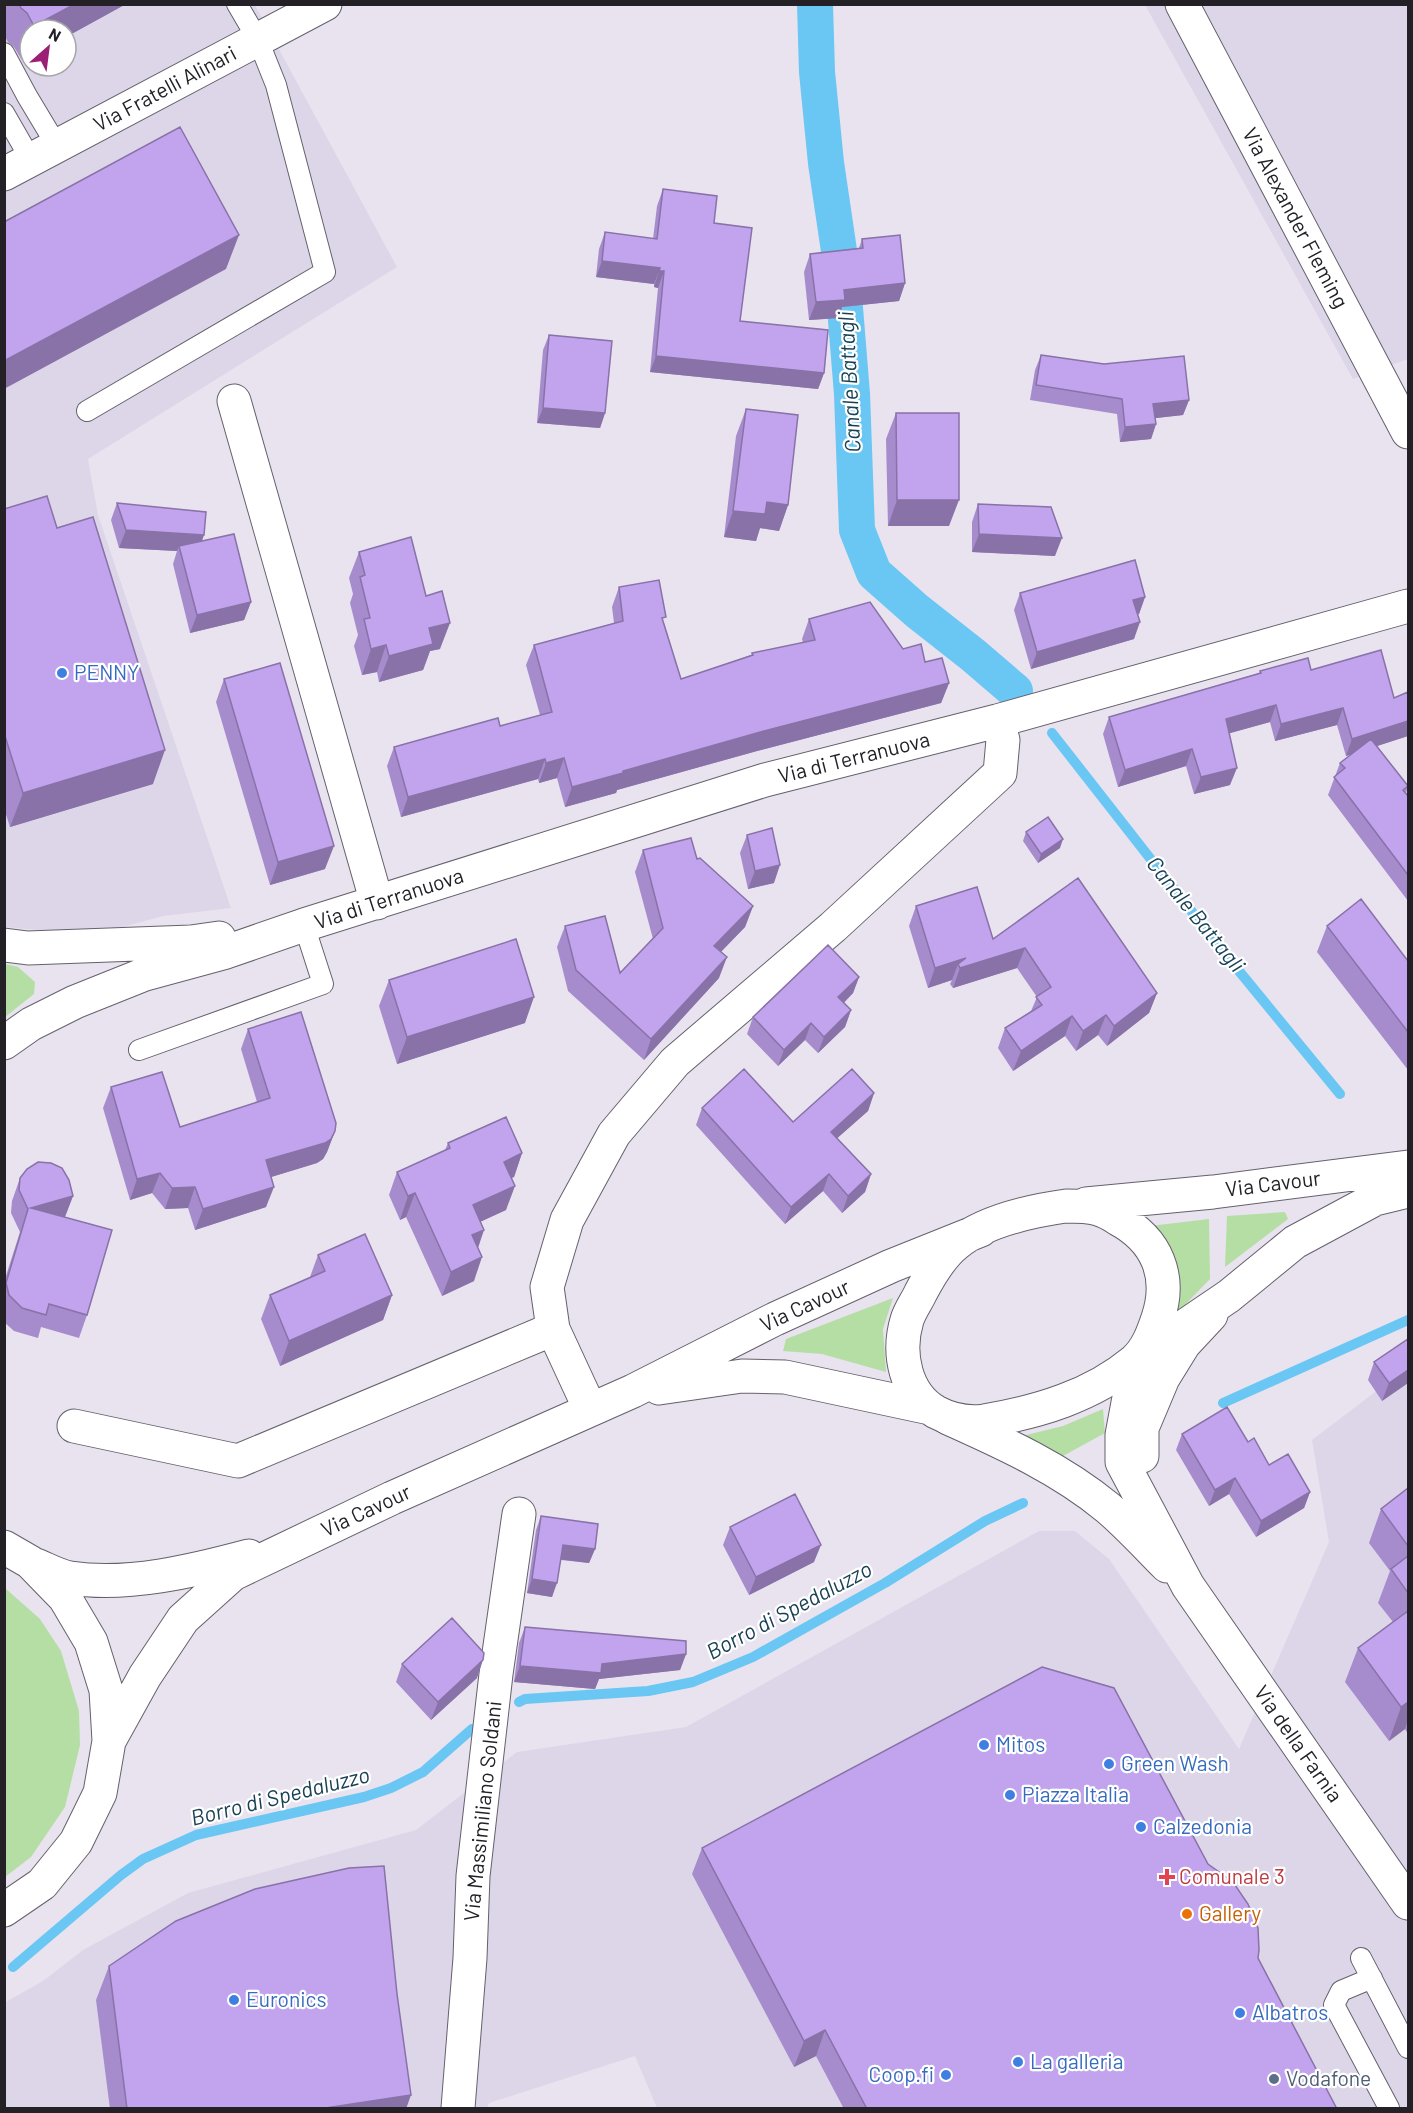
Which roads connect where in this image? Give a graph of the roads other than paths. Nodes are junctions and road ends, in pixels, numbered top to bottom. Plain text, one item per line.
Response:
1 (237, 4) edge
2 (325, 4) edge
3 (1182, 4) edge
4 (258, 40) junction
5 (4, 53) edge
6 (4, 113) edge
7 (31, 160) edge
8 (234, 401) dead end
9 (87, 411) dead end
10 (1408, 432) edge
11 (1408, 606) edge
12 (997, 722) junction
13 (377, 903) junction
14 (304, 926) junction
15 (4, 945) edge
16 (4, 1043) edge
17 (139, 1050) dead end
18 (1408, 1167) edge
19 (1408, 1191) edge
20 (1066, 1206) junction
21 (981, 1230) junction
22 (1229, 1296) junction
23 (553, 1329) junction
24 (1136, 1359) junction
25 (633, 1391) junction
26 (591, 1409) junction
27 (938, 1413) junction
28 (74, 1426) dead end
29 (1142, 1497) junction
30 (519, 1514) dead end
31 (297, 1544) junction
32 (17, 1555) edge
33 (1188, 1586) junction
34 (110, 1740) junction
35 (1408, 1903) edge
36 (4, 1910) edge
37 (1361, 1958) dead end
38 (1372, 1978) junction
39 (1408, 2048) edge
40 (458, 2109) edge
41 (1389, 2109) edge

1 - 4 lane
2 - 4 street, Via Fratelli Alinari
3 - 10 street, Via Alexander Fleming
4 - 7 street, Via Fratelli Alinari
4 - 9 lane
5 - 7 lane
6 - 7 lane
8 - 13 street
11 - 12 street, Via di Terranuova
12 - 13 street, Via di Terranuova
12 - 23 street
13 - 14 street, Via di Terranuova
14 - 15 street, Via di Terranuova
14 - 16 street, Via di Terranuova
14 - 17 lane
18 - 20 street, Via Cavour
19 - 22 street, Via Cavour
20 - 21 street, Via Cavour
20 - 24 street, Via Cavour
21 - 25 street, Via Cavour
21 - 27 street, Via Cavour
22 - 24 street, Via Cavour
22 - 29 street, Via della Farnia
23 - 26 street
23 - 28 street
24 - 27 street, Via Cavour
24 - 29 street, Via della Farnia
25 - 26 street, Via Cavour
25 - 27 street, Via Cavour
26 - 31 street, Via Cavour
27 - 33 street, Via della Farnia
29 - 33 street, Via della Farnia
30 - 40 street, Via Massimiliano Soldani
31 - 32 street, Via Cavour
31 - 34 street, Via Cavour
32 - 34 street
33 - 35 street, Via della Farnia
34 - 36 street
37 - 38 lane
38 - 39 lane
38 - 41 lane

